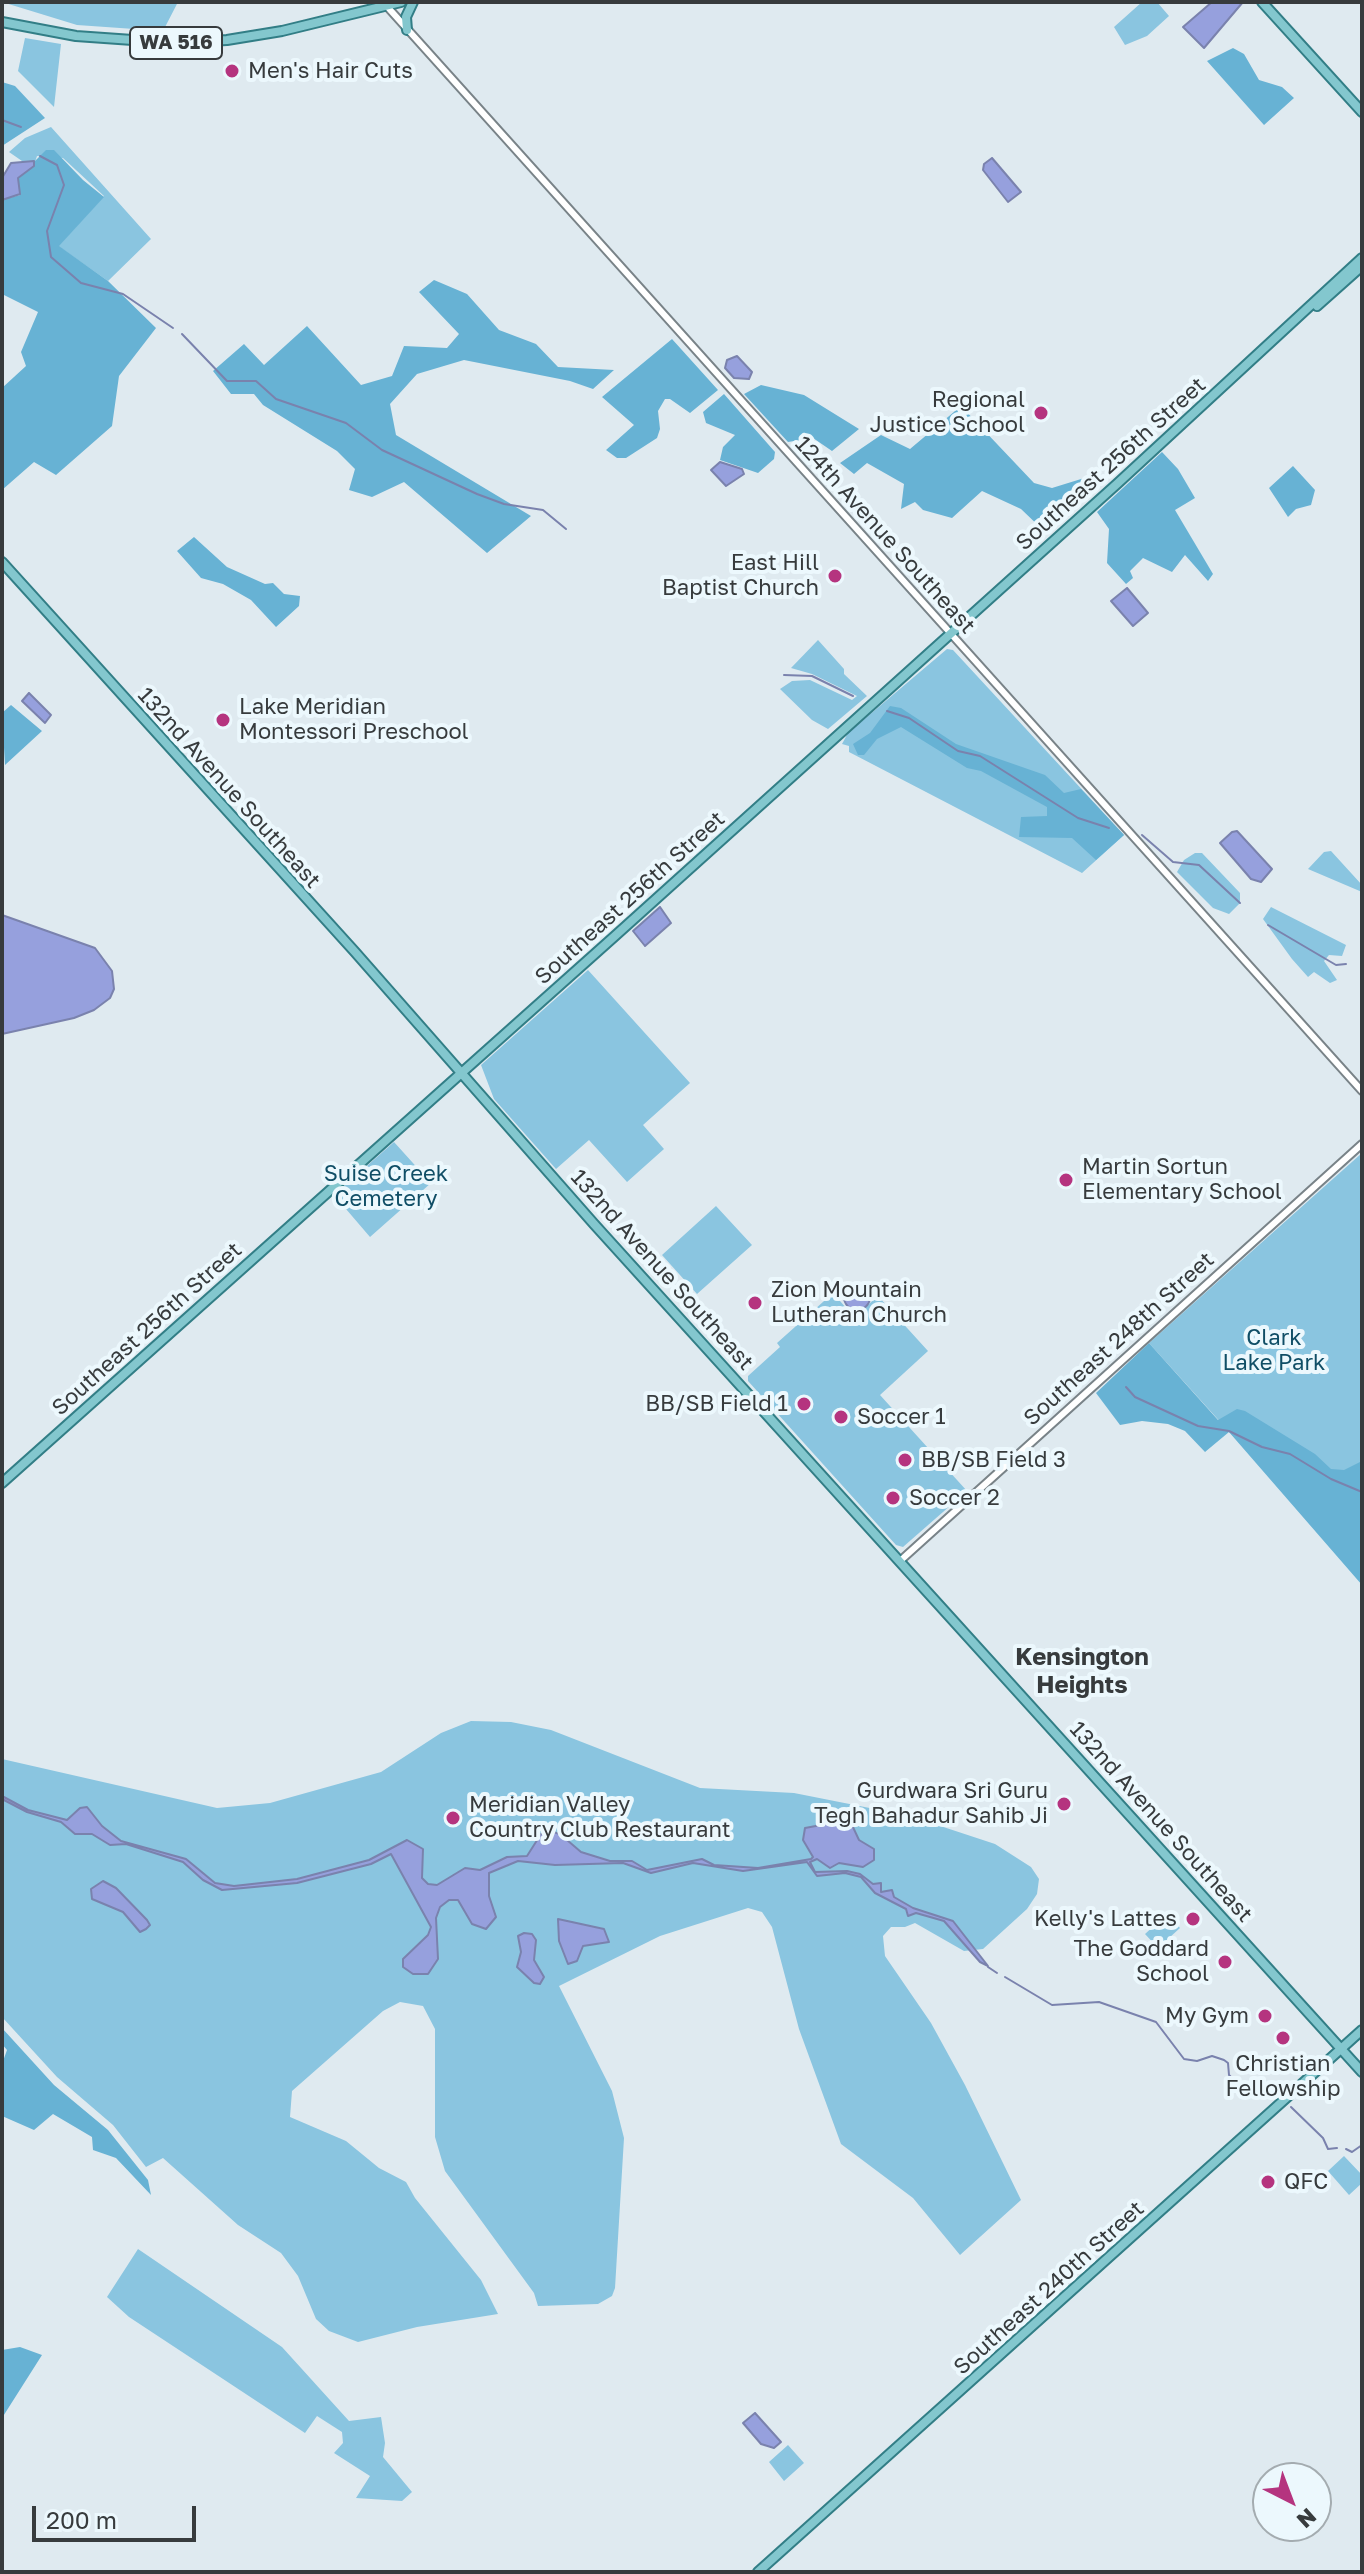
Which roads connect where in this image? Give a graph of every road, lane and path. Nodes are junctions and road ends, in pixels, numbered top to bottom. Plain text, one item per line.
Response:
1 (401, 2) edge
2 (413, 2) edge
3 (1262, 2) edge
4 (384, 4) edge
5 (2, 22) edge
6 (407, 30) junction
7 (1362, 112) edge
8 (1362, 258) edge
9 (1362, 266) edge
10 (1279, 336) junction
11 (2, 562) edge
12 (949, 633) junction
13 (461, 1074) junction
14 (1362, 1091) edge
15 (1362, 1144) edge
16 (2, 1483) edge
17 (900, 1561) junction
18 (1362, 2030) edge
19 (1341, 2048) junction
20 (1362, 2072) edge
21 (758, 2572) edge

1 - 4 main road, WA 516
2 - 6 main road
3 - 7 main road
4 - 5 main road, WA 516
4 - 6 street, 124th Avenue Southeast
6 - 12 street, 124th Avenue Southeast
8 - 10 main road, Southeast 256th Street
9 - 10 main road, Southeast 256th Street
10 - 12 main road, Southeast 256th Street
11 - 13 main road, 132nd Avenue Southeast
12 - 13 main road, Southeast 256th Street
12 - 14 street, 124th Avenue Southeast
13 - 16 main road, Southeast 256th Street
13 - 17 main road, 132nd Avenue Southeast
15 - 17 street, Southeast 248th Street
17 - 19 main road, 132nd Avenue Southeast
18 - 19 main road, Southeast 240th Street
19 - 20 main road, 132nd Avenue Southeast
19 - 21 main road, Southeast 240th Street

